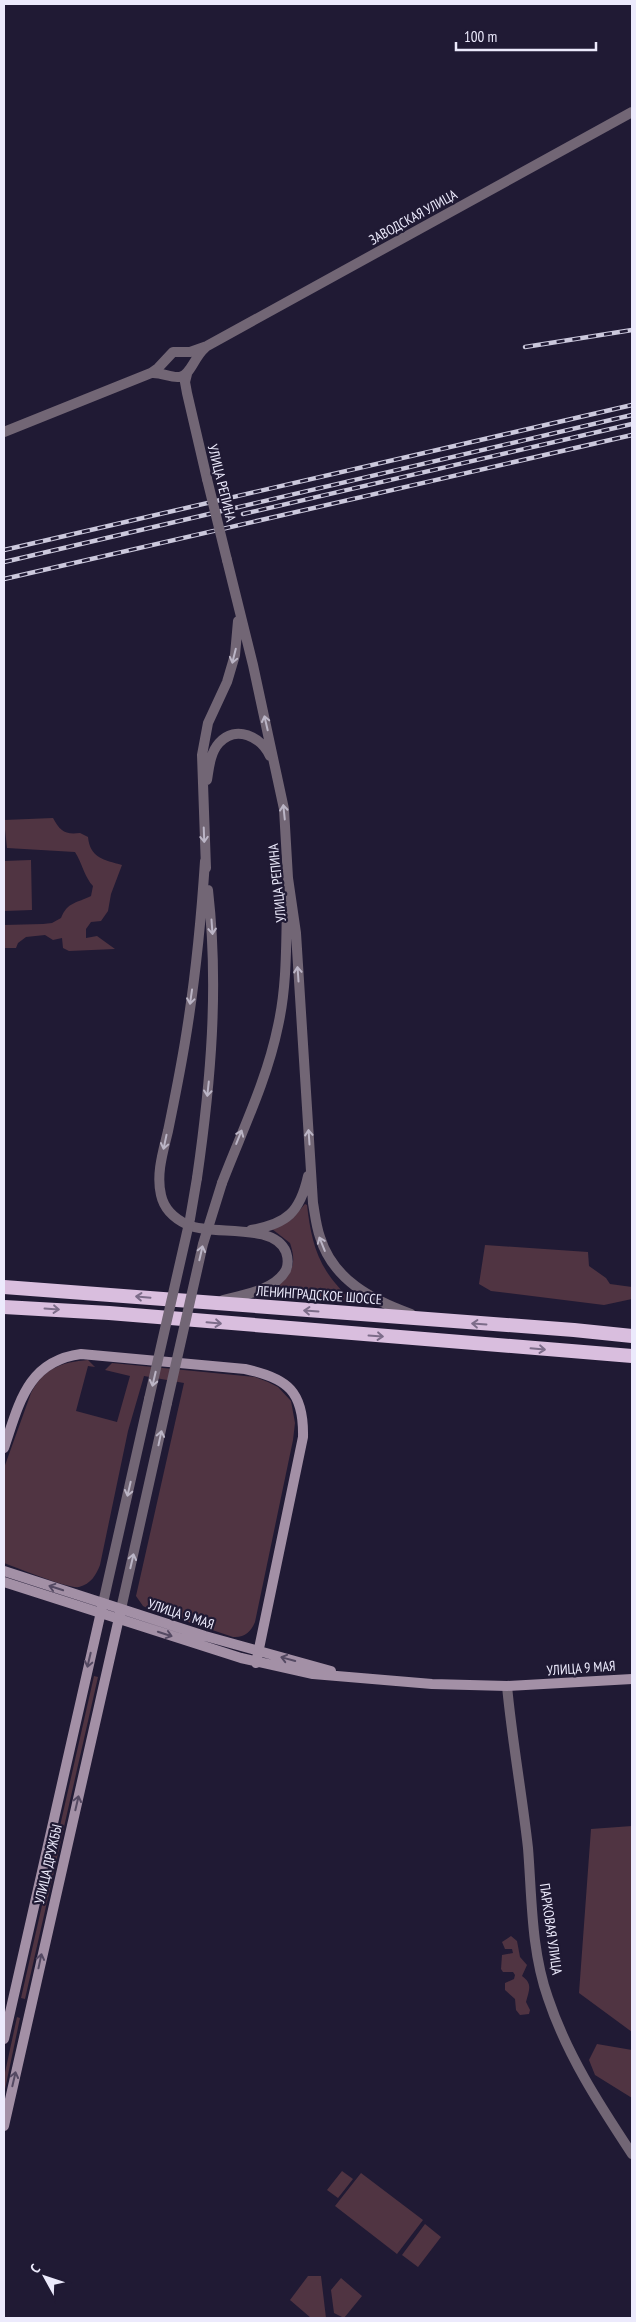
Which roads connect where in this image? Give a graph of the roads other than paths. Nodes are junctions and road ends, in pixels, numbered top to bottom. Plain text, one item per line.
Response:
1 (632, 112) edge
2 (208, 346) junction
3 (182, 352) junction
4 (167, 358) junction
5 (189, 371) junction
6 (152, 373) junction
7 (174, 376) junction
8 (187, 394) junction
9 (4, 432) edge
10 (238, 608) junction
11 (277, 770) junction
12 (203, 808) junction
13 (205, 861) junction
14 (288, 878) junction
15 (310, 1163) junction
16 (245, 1231) junction
17 (4, 1287) edge
18 (209, 1303) junction
19 (4, 1306) edge
20 (429, 1320) junction
21 (632, 1336) edge
22 (632, 1356) edge
23 (4, 1448) edge
24 (4, 1571) edge
25 (4, 1582) edge
26 (101, 1608) junction
27 (120, 1614) junction
28 (258, 1652) junction
29 (256, 1663) junction
30 (352, 1677) junction
31 (632, 1679) edge
32 (507, 1686) junction
33 (4, 2039) edge
34 (4, 2126) edge
35 (632, 2154) edge

1 - 2 street, ЗАВОДСКАЯ УЛИЦА
2 - 3 street, ЗАВОДСКАЯ УЛИЦА
2 - 5 street, ЗАВОДСКАЯ УЛИЦА
3 - 4 street
3 - 5 street
4 - 6 street
4 - 7 street
5 - 7 street
5 - 8 street, УЛИЦА РЕПИНА
6 - 7 street
6 - 9 street
7 - 8 street, УЛИЦА РЕПИНА
8 - 10 street, УЛИЦА РЕПИНА, bridge
11 -> 10 street, УЛИЦА РЕПИНА
10 -> 12 street
11 - 12 street
14 -> 11 street, УЛИЦА РЕПИНА
12 -> 13 street
13 -> 16 street
13 -> 26 street, bridge
15 -> 14 street, УЛИЦА РЕПИНА
27 -> 14 street, bridge
15 - 16 street
20 -> 15 street, УЛИЦА РЕПИНА
16 - 18 street
18 -> 17 highway, ЛЕНИНГРАДСКОЕ ШОССЕ
20 -> 18 highway, ЛЕНИНГРАДСКОЕ ШОССЕ
19 -> 22 highway
21 -> 20 highway, ЛЕНИНГРАДСКОЕ ШОССЕ
23 - 28 main road
26 -> 24 main road, УЛИЦА 9 МАЯ
25 - 26 main road, УЛИЦА 9 МАЯ
26 - 27 main road, УЛИЦА 9 МАЯ
26 -> 33 main road, УЛИЦА ДРУЖБЫ
27 - 28 main road, УЛИЦА 9 МАЯ
27 -> 29 main road, УЛИЦА 9 МАЯ
34 -> 27 main road, УЛИЦА ДРУЖБЫ
28 - 29 main road
30 -> 28 main road, УЛИЦА 9 МАЯ
29 - 30 main road, УЛИЦА 9 МАЯ
30 - 32 main road, УЛИЦА 9 МАЯ
31 - 32 main road, УЛИЦА 9 МАЯ
32 - 35 street, ПАРКОВАЯ УЛИЦА

